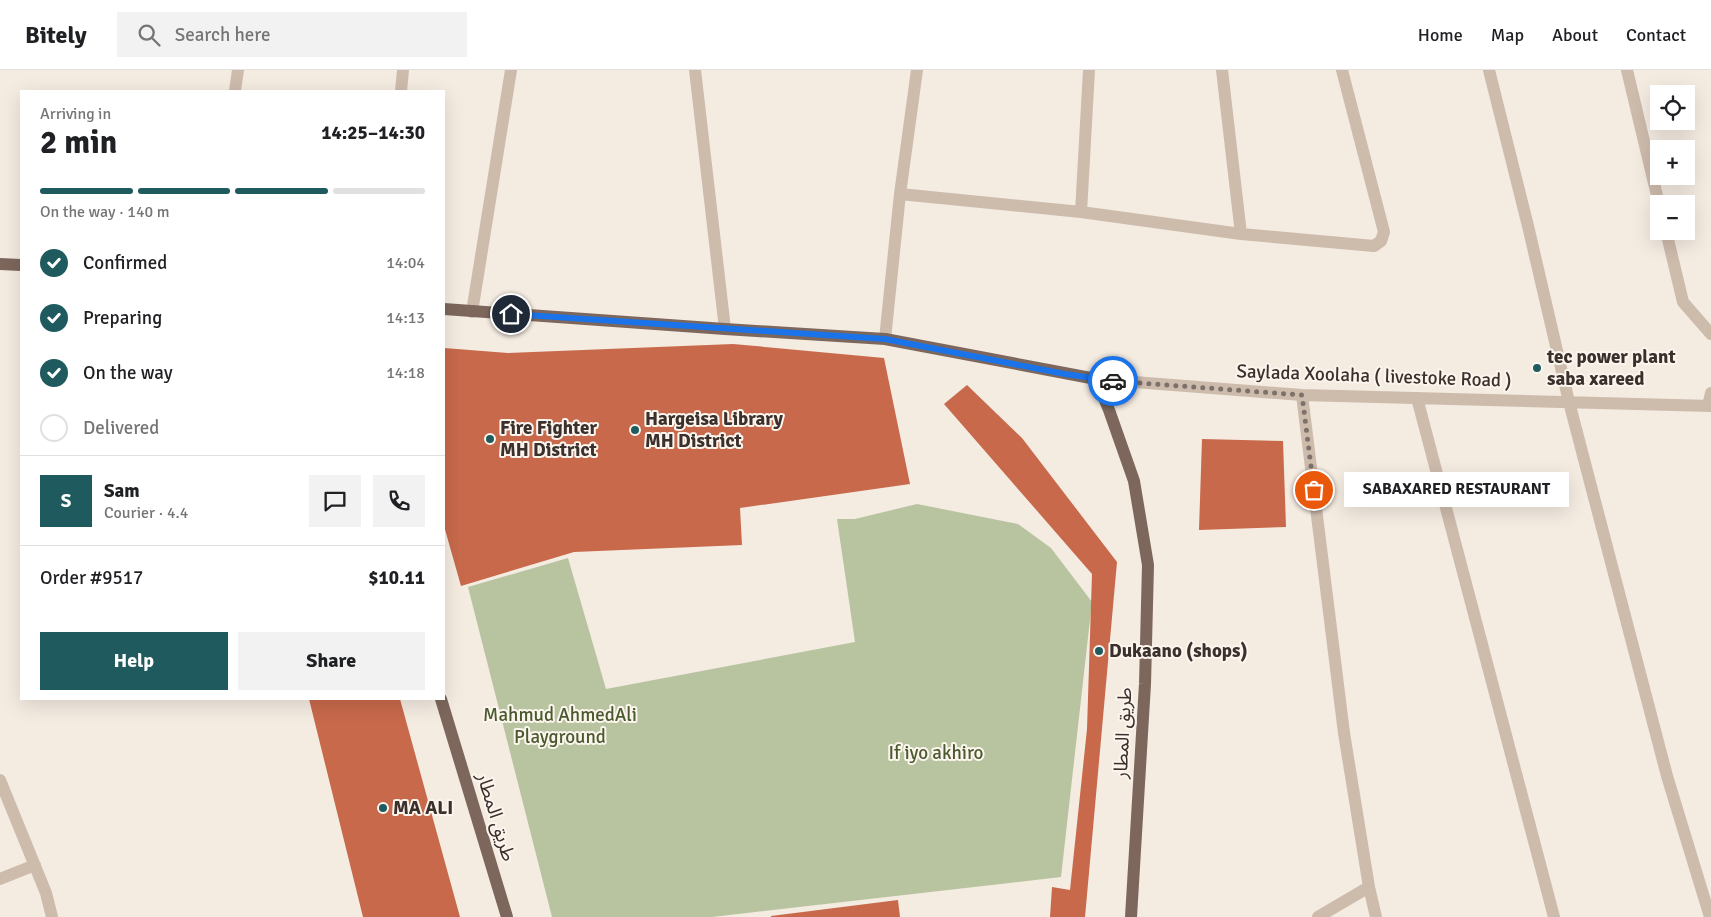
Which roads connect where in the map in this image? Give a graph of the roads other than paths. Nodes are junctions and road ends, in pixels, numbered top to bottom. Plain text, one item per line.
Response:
1 (238, 70) edge
2 (403, 70) edge
3 (511, 70) edge
4 (695, 70) edge
5 (917, 70) edge
6 (1089, 70) edge
7 (1222, 70) edge
8 (1342, 70) edge
9 (1489, 70) edge
10 (1627, 70) edge
11 (235, 90) edge
12 (400, 90) edge
13 (900, 194) junction
14 (1657, 195) edge
15 (1081, 212) junction
16 (1241, 234) junction
17 (1668, 240) edge
18 (0, 264) edge
19 (20, 265) edge
20 (445, 309) edge
21 (472, 312) junction
22 (725, 329) junction
23 (1711, 334) edge
24 (885, 339) junction
25 (1096, 380) junction
26 (1711, 393) edge
27 (1302, 395) junction
28 (1417, 398) junction
29 (1569, 402) junction
30 (1710, 406) edge
31 (441, 700) edge
32 (0, 780) edge
33 (35, 865) junction
34 (0, 879) edge
35 (1369, 887) junction
36 (52, 917) edge
37 (507, 917) edge
38 (1131, 917) edge
39 (1318, 917) edge
40 (1376, 917) edge
41 (1554, 917) edge
42 (1710, 917) edge

1 - 11 street
2 - 12 street
3 - 21 street
4 - 22 street
5 - 13 street
6 - 15 street
7 - 16 street
8 - 16 street
9 - 29 street
10 - 14 street
13 - 15 street
13 - 24 street
15 - 16 street
17 - 23 street
18 - 19 main road
20 - 21 main road
21 - 22 main road
22 - 24 main road
24 - 25 main road
25 - 27 street, Saylada Xoolaha ( livestoke Road )
25 - 38 main road, طريق المطار
26 - 30 street
27 - 28 street, Saylada Xoolaha ( livestoke Road )
27 - 35 street
28 - 29 street, Saylada Xoolaha ( livestoke Road )
28 - 41 street
29 - 30 street, Saylada Xoolaha ( livestoke Road )
29 - 42 street
31 - 37 main road, طريق المطار
32 - 33 street
33 - 34 street
33 - 36 street
35 - 39 street
35 - 40 street

